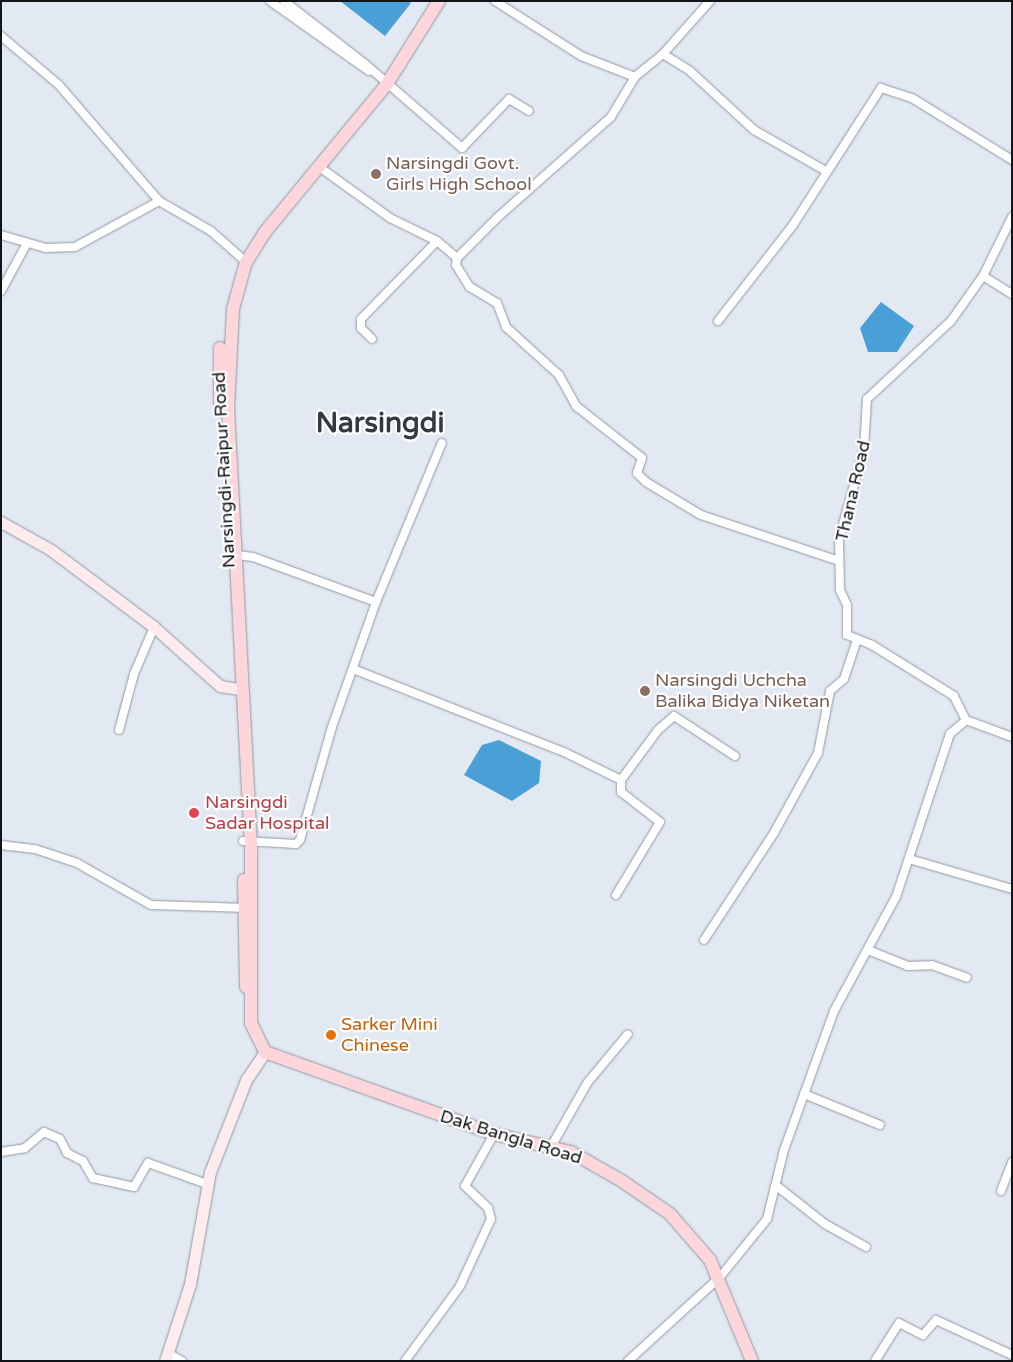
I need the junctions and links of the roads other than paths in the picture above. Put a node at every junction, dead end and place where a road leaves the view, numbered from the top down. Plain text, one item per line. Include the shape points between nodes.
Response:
1 (270, 1) edge
2 (284, 1) edge
3 (430, 1) edge
4 (439, 1) edge
5 (495, 1) edge
6 (710, 1) edge
7 (1, 36) edge
8 (663, 54) junction
9 (369, 71) junction
10 (635, 76) junction
11 (383, 81) junction
12 (529, 111) dead end
13 (1012, 160) edge
14 (318, 166) junction
15 (826, 171) junction
16 (160, 201) junction
17 (1012, 217) edge
18 (1, 235) edge
19 (436, 242) junction
20 (26, 245) junction
21 (457, 258) junction
22 (244, 259) junction
23 (983, 276) junction
24 (1, 291) edge
25 (1012, 294) edge
26 (718, 320) dead end
27 (372, 339) dead end
28 (442, 444) dead end
29 (1, 522) edge
30 (233, 554) junction
31 (839, 561) junction
32 (376, 602) junction
33 (154, 627) junction
34 (857, 640) junction
35 (352, 669) junction
36 (236, 689) junction
37 (966, 720) junction
38 (119, 730) dead end
39 (1012, 737) edge
40 (735, 756) dead end
41 (621, 780) junction
42 (247, 841) junction
43 (1, 845) edge
44 (909, 859) junction
45 (1012, 890) edge
46 (616, 895) dead end
47 (249, 908) junction
48 (704, 940) dead end
49 (868, 950) junction
50 (967, 978) dead end
51 (628, 1034) dead end
52 (266, 1052) junction
53 (804, 1094) junction
54 (880, 1125) dead end
55 (494, 1134) junction
56 (552, 1145) junction
57 (1, 1152) edge
58 (1012, 1162) edge
59 (208, 1184) junction
60 (778, 1187) junction
61 (1001, 1191) dead end
62 (866, 1247) dead end
63 (720, 1277) junction
64 (1012, 1355) edge
65 (166, 1357) edge
66 (182, 1361) edge
67 (405, 1361) edge
68 (628, 1361) edge
69 (752, 1361) edge
70 (875, 1361) edge

1 - 9 street
2 - 9 street
3 - 11 main road, Narsingdi-Raipur Road
4 - 11 main road, Narsingdi-Raipur Road
5 - 10 street via 581,56
6 - 8 street
7 - 16 street via 59,85
8 - 10 street
8 - 15 street via 690,71 754,130
9 - 11 street
10 - 21 street via 611,117
11 - 12 street via 462,148 509,99
11 - 14 main road, Narsingdi-Raipur Road
11 - 22 main road, Narsingdi-Raipur Road
13 - 15 street via 912,98 885,88
14 - 19 street via 390,218
14 - 22 main road, Narsingdi-Raipur Road
15 - 26 street via 794,225
16 - 20 street via 90,242 62,248
16 - 22 street via 211,231
17 - 23 street, Thana Road
18 - 20 street
19 - 21 street
19 - 27 street via 361,319 361,328
20 - 24 street
21 - 31 street via 456,266 470,287 497,304 506,328 559,375 576,406 642,458 637,473 646,482 701,515
22 - 30 main road, Narsingdi-Raipur Road via 228,353
23 - 25 street
23 - 31 street, Thana Road via 936,338 867,399 864,450 849,491
28 - 32 street
29 - 33 street via 50,550
30 - 32 street
30 - 36 main road, Narsingdi-Raipur Road
31 - 34 street, Thana Road via 847,635
32 - 35 street
33 - 36 street via 203,674
33 - 38 street via 134,674
34 - 37 street, Thana Road via 954,696
34 - 48 street via 844,679 830,691 818,753 774,834
35 - 41 street via 566,753
35 - 42 street via 300,840 296,844
36 - 42 main road, Narsingdi-Raipur Road
37 - 39 street
37 - 44 street via 950,734
40 - 41 street via 674,716 658,730
41 - 46 street via 621,792 660,822
42 - 47 main road, Narsingdi-Raipur Road
43 - 47 street via 35,849 77,863 151,904
44 - 45 street
44 - 49 street via 896,897
47 - 52 main road, Narsingdi-Raipur Road via 255,1038
49 - 50 street via 908,966 932,965
49 - 53 street via 834,1011
51 - 56 street via 588,1082
52 - 55 main road, Dak Bangla Road
52 - 59 street via 246,1080
53 - 54 street
53 - 60 street via 781,1158
55 - 56 main road, Dak Bangla Road
55 - 67 street via 465,1186 492,1213 491,1220 460,1286
56 - 63 main road, Dak Bangla Road via 596,1164 670,1214
57 - 59 street via 25,1148 44,1132 60,1139 67,1153 83,1161 93,1178 134,1187 148,1163
58 - 61 street
59 - 65 street via 190,1284
60 - 62 street via 825,1224
60 - 63 street via 762,1227
63 - 68 street
63 - 69 main road, Dak Bangla Road
64 - 70 street via 936,1320 923,1336 900,1323
65 - 66 street

